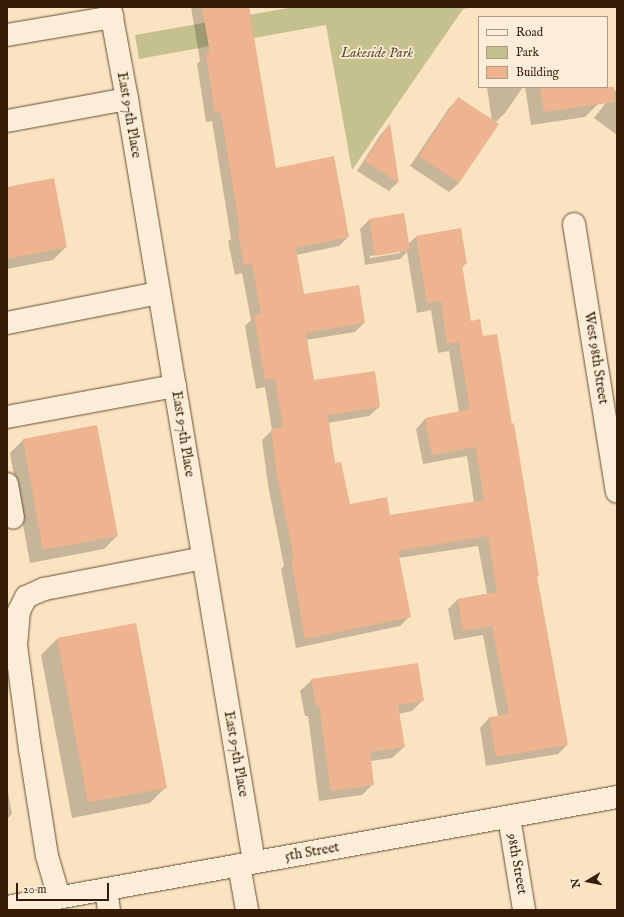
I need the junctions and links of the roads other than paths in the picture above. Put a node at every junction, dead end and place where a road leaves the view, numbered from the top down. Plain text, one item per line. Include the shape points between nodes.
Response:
1 (111, 12) edge
2 (7, 35) edge
3 (127, 99) junction
4 (7, 121) edge
5 (574, 224) dead end
6 (160, 293) junction
7 (7, 323) edge
8 (175, 386) junction
9 (7, 417) edge
10 (7, 484) edge
11 (617, 492) edge
12 (13, 517) dead end
13 (204, 558) junction
14 (617, 797) edge
15 (509, 817) junction
16 (247, 863) junction
17 (106, 889) junction
18 (59, 897) junction
19 (13, 907) edge
20 (109, 910) edge
21 (247, 910) edge
22 (524, 910) edge

1 - 2 street
1 - 3 street, East 97th Place
3 - 4 street
3 - 6 street, East 97th Place
5 - 11 street, West 98th Street
6 - 7 street
6 - 8 street, East 97th Place
8 - 9 street
8 - 13 street, East 97th Place
10 - 12 street
13 - 16 street, East 97th Place
13 - 18 street via 44,589 26,597 19,610 16,645 30,749 47,856
14 - 15 street, 5th Street
15 - 16 street, 5th Street
15 - 22 street, 98th Street
16 - 17 street, 5th Street
16 - 21 street, East 97th Place
17 - 18 street, 5th Street
17 - 20 street
18 - 19 street, 5th Street

